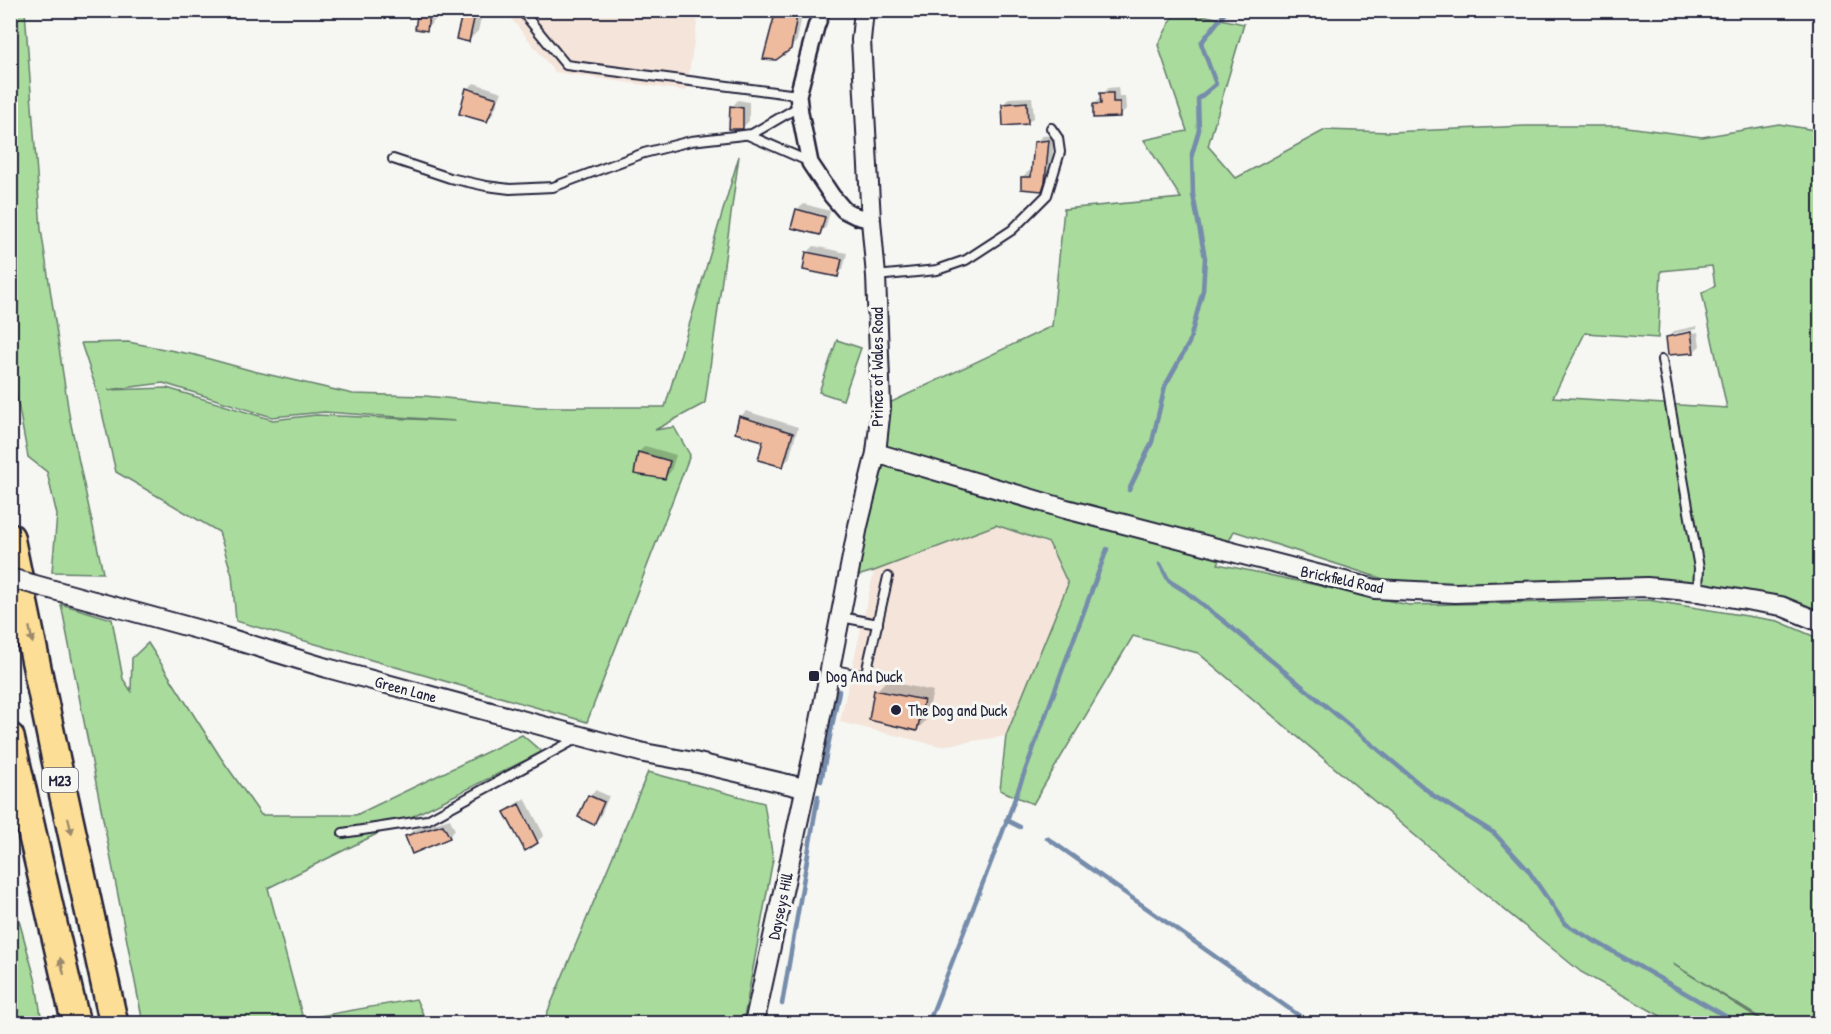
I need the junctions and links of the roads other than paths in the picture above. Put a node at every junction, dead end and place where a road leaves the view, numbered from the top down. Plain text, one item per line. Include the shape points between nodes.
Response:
1 (521, 10) edge
2 (822, 10) edge
3 (864, 10) edge
4 (799, 100) junction
5 (1051, 128) dead end
6 (748, 135) junction
7 (393, 159) dead end
8 (810, 163) junction
9 (871, 220) junction
10 (876, 276) junction
11 (1662, 360) dead end
12 (876, 453) junction
13 (10, 537) edge
14 (888, 577) dead end
15 (10, 578) edge
16 (1698, 592) junction
17 (839, 617) junction
18 (1821, 622) edge
19 (878, 624) junction
20 (830, 669) junction
21 (582, 736) junction
22 (10, 737) edge
23 (804, 788) junction
24 (343, 833) dead end
25 (75, 1023) edge
26 (114, 1023) edge
27 (754, 1023) edge

1 - 4 lane via 566,65
2 - 4 street
3 - 9 street, Prince of Wales Road via 861,40
4 - 6 lane via 761,130
4 - 8 street
5 - 10 lane via 1058,138 1060,152 1047,195 1012,230 966,260 937,270
6 - 7 lane via 691,141 644,153 553,188 486,186
6 - 8 lane
8 - 9 street via 844,210
9 - 10 street, Prince of Wales Road
10 - 12 street, Prince of Wales Road via 881,407
11 - 16 lane via 1699,568
12 - 16 street, Brickfield Road via 1066,509 1375,589 1455,593 1647,587
12 - 17 street, Prince of Wales Road
13 -> 26 highway, M23
14 - 19 lane
15 - 21 street, Green Lane, bridge
16 - 18 street, Brickfield Road via 1781,606
17 - 19 lane
17 - 20 street, Prince of Wales Road
19 - 20 lane via 866,673
20 - 23 street, Prince of Wales Road
21 - 23 street, Green Lane
21 - 24 lane via 427,820
25 -> 22 highway, M23
23 - 27 street, Dayseys Hill

